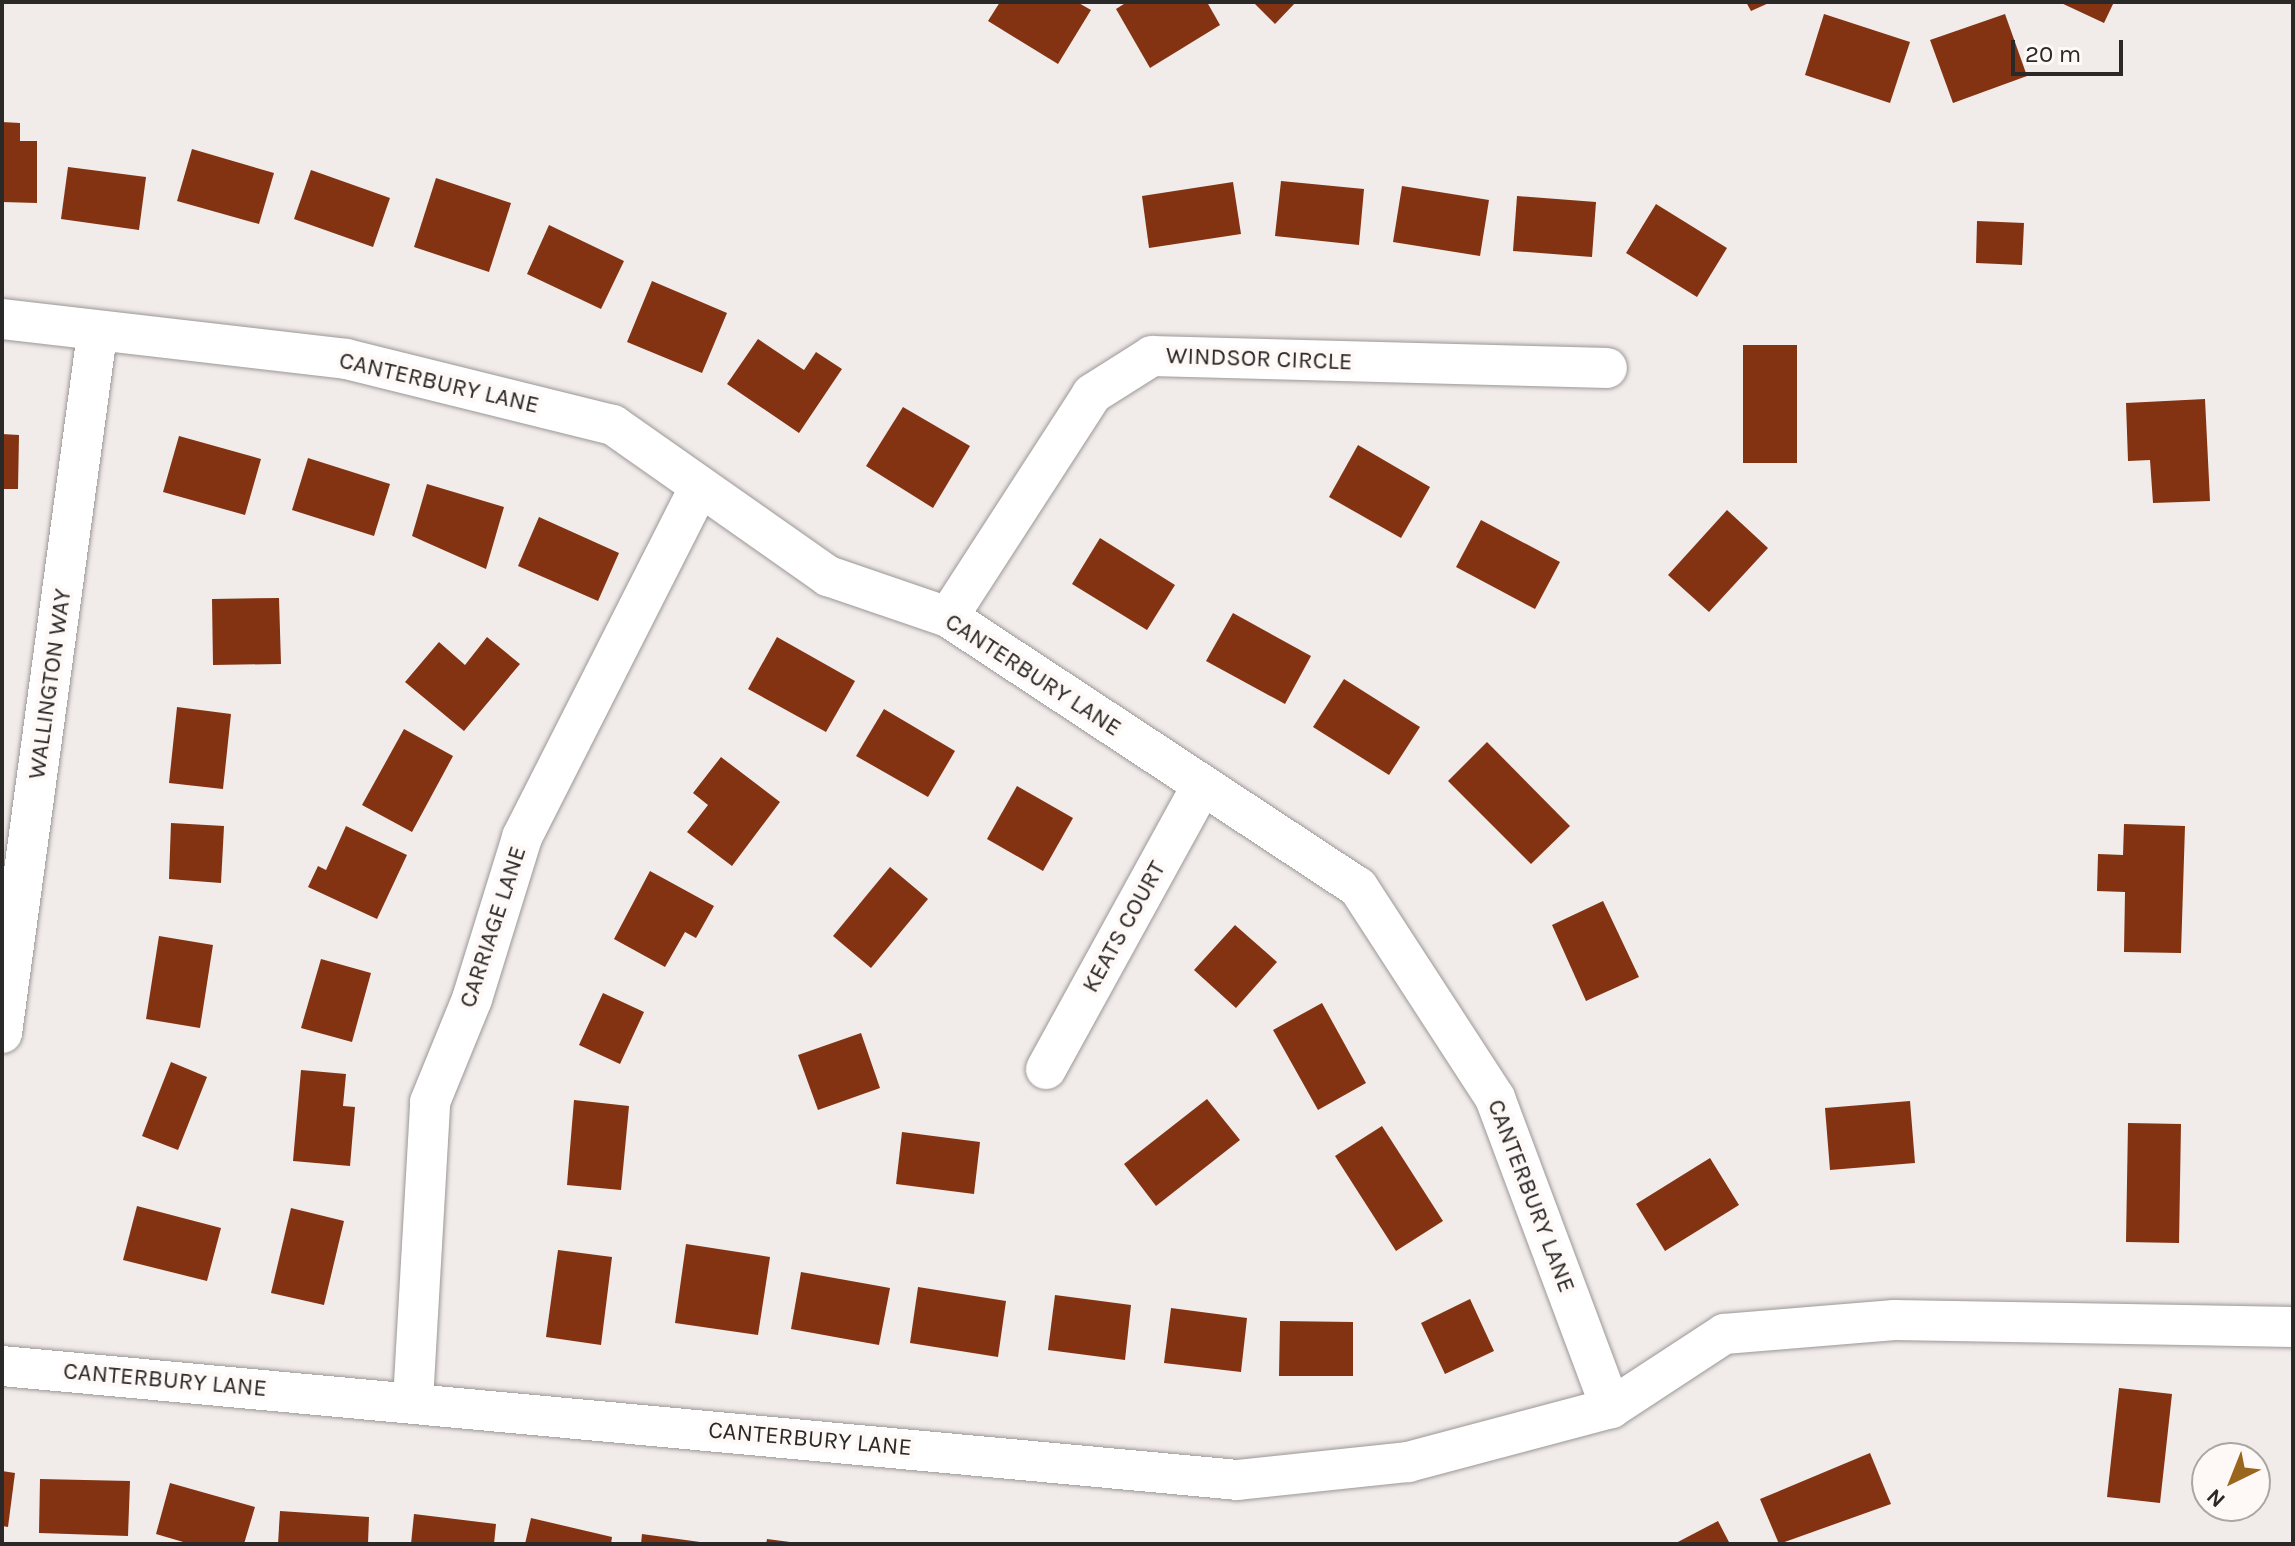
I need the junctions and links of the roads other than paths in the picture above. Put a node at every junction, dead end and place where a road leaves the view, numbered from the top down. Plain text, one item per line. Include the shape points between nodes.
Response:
1 (2, 319) edge
2 (97, 334) junction
3 (1607, 368) dead end
4 (699, 488) junction
5 (948, 617) junction
6 (1202, 785) junction
7 (14, 852) edge
8 (2, 1033) edge
9 (1046, 1069) dead end
10 (2293, 1327) edge
11 (2, 1366) edge
12 (413, 1401) junction
13 (1611, 1408) junction

1 - 2 street, CANTERBURY LANE
2 - 4 street, CANTERBURY LANE via 346,359 598,421
2 - 7 street, WALLINGTON WAY
3 - 5 street, WINDSOR CIRCLE via 1152,356 1092,394
4 - 5 street, CANTERBURY LANE via 828,576
4 - 12 street, CARRIAGE LANE via 522,837 472,999 430,1102
5 - 6 street, CANTERBURY LANE
6 - 9 street, KEATS COURT
6 - 13 street, CANTERBURY LANE via 1358,887 1495,1098
7 - 8 street, WALLINGTON WAY
10 - 13 street, CANTERBURY LANE via 1894,1320 1724,1334
11 - 12 street, CANTERBURY LANE
12 - 13 street, CANTERBURY LANE via 1237,1480 1408,1462

